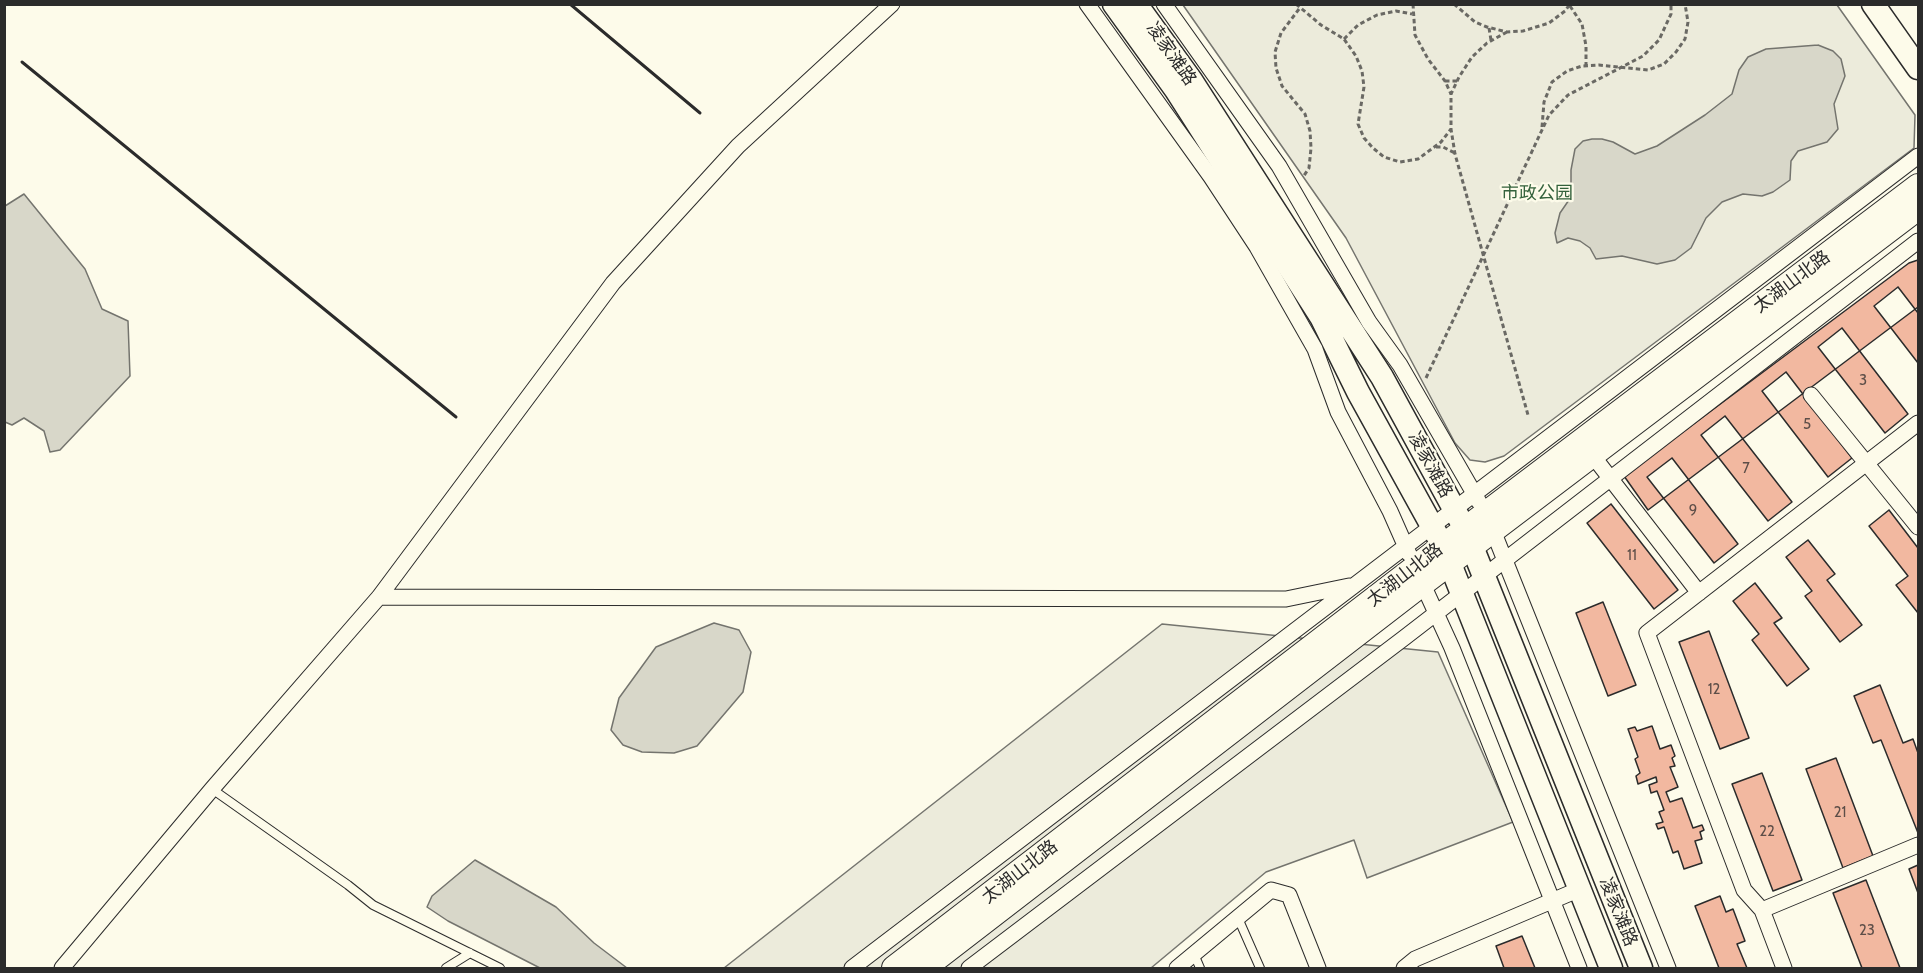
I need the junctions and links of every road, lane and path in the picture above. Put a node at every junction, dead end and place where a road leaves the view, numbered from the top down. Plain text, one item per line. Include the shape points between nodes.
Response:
1 (892, 4) edge
2 (1087, 4) edge
3 (1114, 4) edge
4 (1136, 4) edge
5 (1164, 4) edge
6 (1296, 4) edge
7 (1413, 4) edge
8 (1454, 4) edge
9 (1671, 4) edge
10 (1685, 4) edge
11 (1873, 4) edge
12 (1570, 5) edge
13 (1299, 9) junction
14 (1412, 14) junction
15 (1489, 28) junction
16 (1507, 32) junction
17 (1344, 39) junction
18 (1491, 40) junction
19 (1586, 66) junction
20 (1622, 67) junction
21 (1918, 68) edge
22 (1445, 81) junction
23 (1458, 81) junction
24 (1451, 94) junction
25 (1450, 129) junction
26 (1542, 130) junction
27 (1434, 147) junction
28 (1455, 154) junction
29 (1918, 156) edge
30 (1302, 178) dead end
31 (1918, 186) edge
32 (1918, 208) edge
33 (1918, 241) edge
34 (1483, 255) junction
35 (1418, 395) junction
36 (1811, 395) dead end
37 (1528, 415) dead end
38 (1918, 423) edge
39 (1593, 456) junction
40 (1867, 463) junction
41 (1611, 479) junction
42 (1484, 512) junction
43 (1918, 527) edge
44 (1464, 528) junction
45 (1442, 545) junction
46 (1505, 560) junction
47 (1414, 566) junction
48 (1484, 576) junction
49 (1354, 585) junction
50 (1462, 593) junction
51 (1699, 593) junction
52 (379, 597) junction
53 (1436, 614) junction
54 (212, 789) junction
55 (1918, 845) edge
56 (1580, 889) junction
57 (1551, 899) junction
58 (1762, 910) junction
59 (1238, 918) junction
60 (470, 953) junction
61 (1197, 961) edge
62 (62, 969) edge
63 (446, 969) edge
64 (500, 969) edge
65 (852, 969) edge
66 (894, 969) edge
67 (924, 969) edge
68 (969, 969) edge
69 (1177, 969) edge
70 (1260, 969) edge
71 (1318, 969) edge
72 (1404, 969) edge
73 (1579, 969) edge
74 (1611, 969) edge
75 (1641, 969) edge
76 (1668, 969) edge
77 (1784, 969) edge

1 - 52 street via 738,146 613,283
2 - 47 street via 1257,247 1315,349 1338,412
3 - 45 main road, 凌家滩路 via 1176,90 1321,317
4 - 44 main road, 凌家滩路 via 1191,80 1382,377
5 - 35 street via 1279,166 1369,322
6 - 13 path
7 - 14 path
8 - 15 path
9 - 20 path via 1671,14 1659,40 1643,56
10 - 20 path via 1685,39 1676,52 1664,64 1648,70
11 - 21 main road
12 - 16 path via 1549,23
12 - 19 path via 1582,24
13 - 17 path
13 - 30 path via 1281,33 1275,52 1282,86 1305,114 1310,131 1309,168
14 - 17 path via 1396,11 1377,15
14 - 22 path via 1415,34
15 - 16 path
15 - 18 path
16 - 18 path
17 - 27 path via 1362,71 1359,124 1368,143 1384,157 1400,162 1418,159
18 - 23 path via 1472,57
19 - 20 path
19 - 26 path via 1567,71 1552,82 1544,102
20 - 26 path via 1568,95 1549,115
22 - 23 path
22 - 24 path
23 - 24 path
24 - 25 path
25 - 27 path
25 - 28 path
26 - 34 path
27 - 28 path
28 - 34 path
29 - 42 street
31 - 42 main road, 太湖山北路
32 - 39 main road, 太湖山北路
33 - 41 street
34 - 35 path
34 - 37 path
35 - 42 street
36 - 40 street
38 - 40 street
39 - 41 street
39 - 42 main road, 太湖山北路
40 - 43 street
40 - 51 street
41 - 46 street
41 - 51 street
42 - 44 main road, 太湖山北路
42 - 44 street
42 - 46 street
44 - 45 main road, 太湖山北路
44 - 45 street
44 - 48 main road, 凌家滩路
45 - 47 main road, 太湖山北路
45 - 47 street
45 - 50 main road, 凌家滩路
46 - 48 street
46 - 76 street
47 - 49 street
47 - 53 street
47 - 66 main road, 太湖山北路
47 - 67 main road, 太湖山北路
48 - 50 street
48 - 75 main road, 凌家滩路
49 - 52 street via 1286,599
49 - 65 street
50 - 53 street
50 - 56 main road, 凌家滩路
51 - 58 street via 1647,633 1744,890
52 - 54 street
53 - 57 street
53 - 68 street
54 - 60 lane via 373,905
54 - 62 street
55 - 58 street
56 - 57 street
56 - 74 main road, 凌家滩路
57 - 72 street via 1415,959
57 - 73 street
58 - 77 street
59 - 61 street
59 - 70 lane
59 - 71 street via 1271,890 1289,895
60 - 63 lane
60 - 64 lane
61 - 69 street

